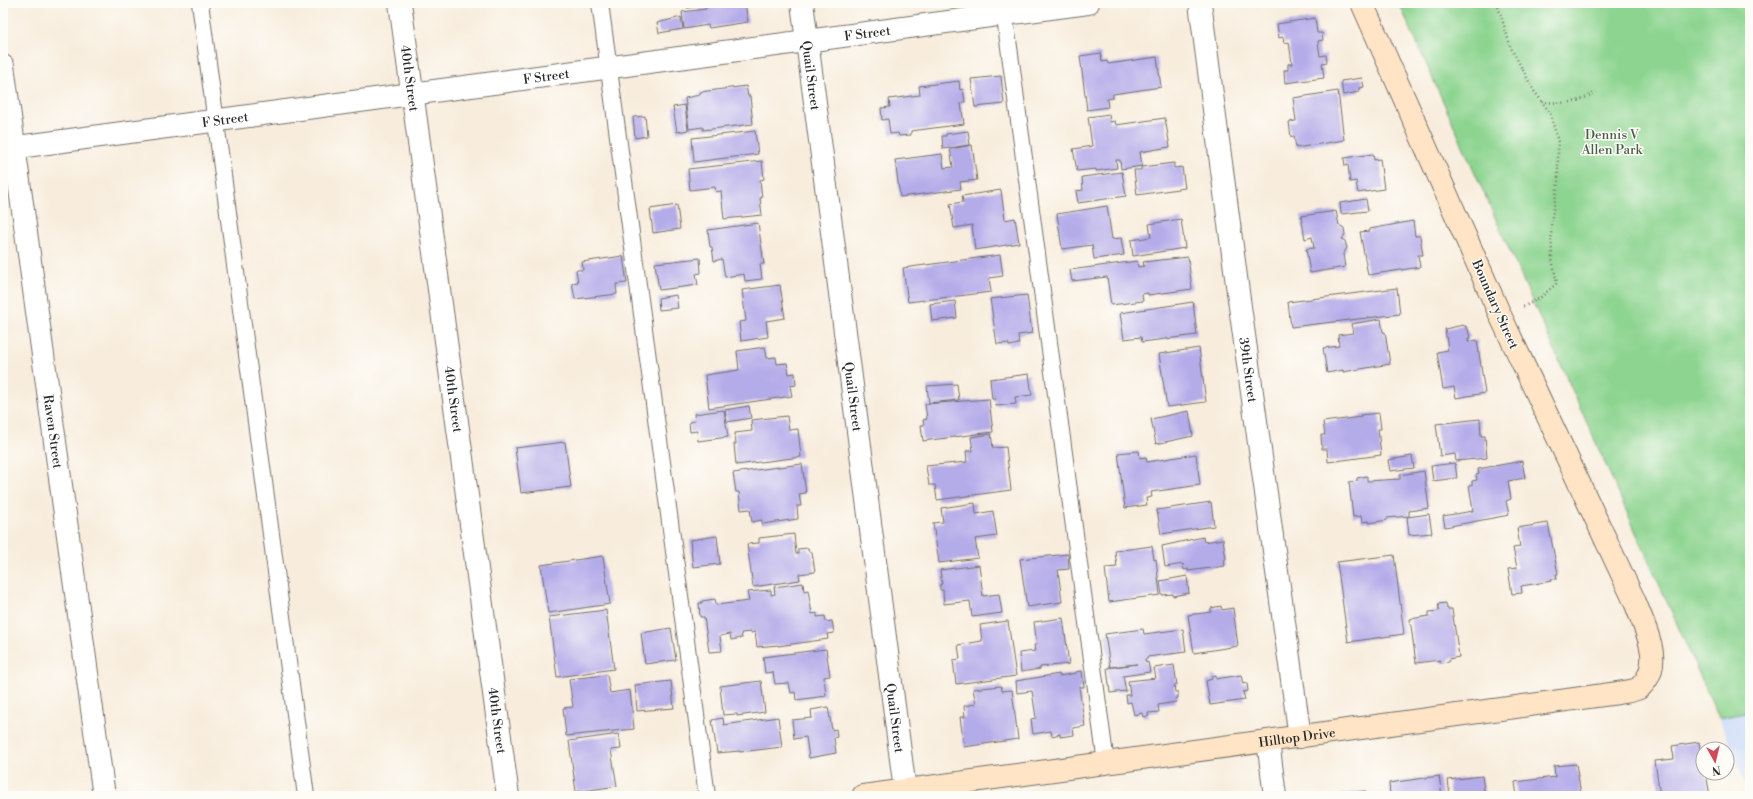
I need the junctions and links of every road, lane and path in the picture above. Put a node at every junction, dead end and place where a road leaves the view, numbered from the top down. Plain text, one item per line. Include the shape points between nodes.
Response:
1 (200, 3) edge
2 (400, 3) edge
3 (600, 3) edge
4 (802, 3) edge
5 (1088, 3) edge
6 (1200, 3) edge
7 (1362, 3) edge
8 (1497, 3) edge
9 (1004, 9) edge
10 (807, 41) junction
11 (3, 66) edge
12 (609, 68) junction
13 (1596, 92) dead end
14 (413, 94) junction
15 (1542, 102) junction
16 (217, 121) junction
17 (8, 149) edge
18 (1501, 317) junction
19 (1635, 602) joint
20 (1300, 737) junction
21 (1268, 741) junction
22 (1106, 763) junction
23 (905, 790) junction
24 (104, 796) edge
25 (306, 796) edge
26 (508, 796) edge
27 (707, 796) edge
28 (863, 796) edge
29 (1275, 796) edge

1 - 16 lane
2 - 14 street, 40th Street
3 - 12 lane
4 - 10 street, Quail Street
5 - 9 street, F Street
6 - 20 street, 39th Street
7 - 18 street, Boundary Street
8 - 15 path via 1511,48
9 - 10 street, F Street
9 - 22 lane
10 - 12 street, F Street
10 - 23 street, Quail Street
11 - 17 street, Raven Street
12 - 14 street, F Street
12 - 27 lane
13 - 15 path via 1570,103
14 - 16 street, F Street
14 - 26 street, 40th Street
15 - 18 path via 1550,113 1558,142 1558,184 1551,223 1552,259 1557,283 1530,304
16 - 17 street, F Street
16 - 25 lane
17 - 24 street, Raven Street
18 - 19 street, Boundary Street
19 - 20 street, Hilltop Drive via 1652,646 1651,673 1638,688 1618,694
20 - 21 street, Hilltop Drive
21 - 22 street, Hilltop Drive
21 - 29 street
22 - 23 street, Hilltop Drive
23 - 28 street, Hilltop Drive

